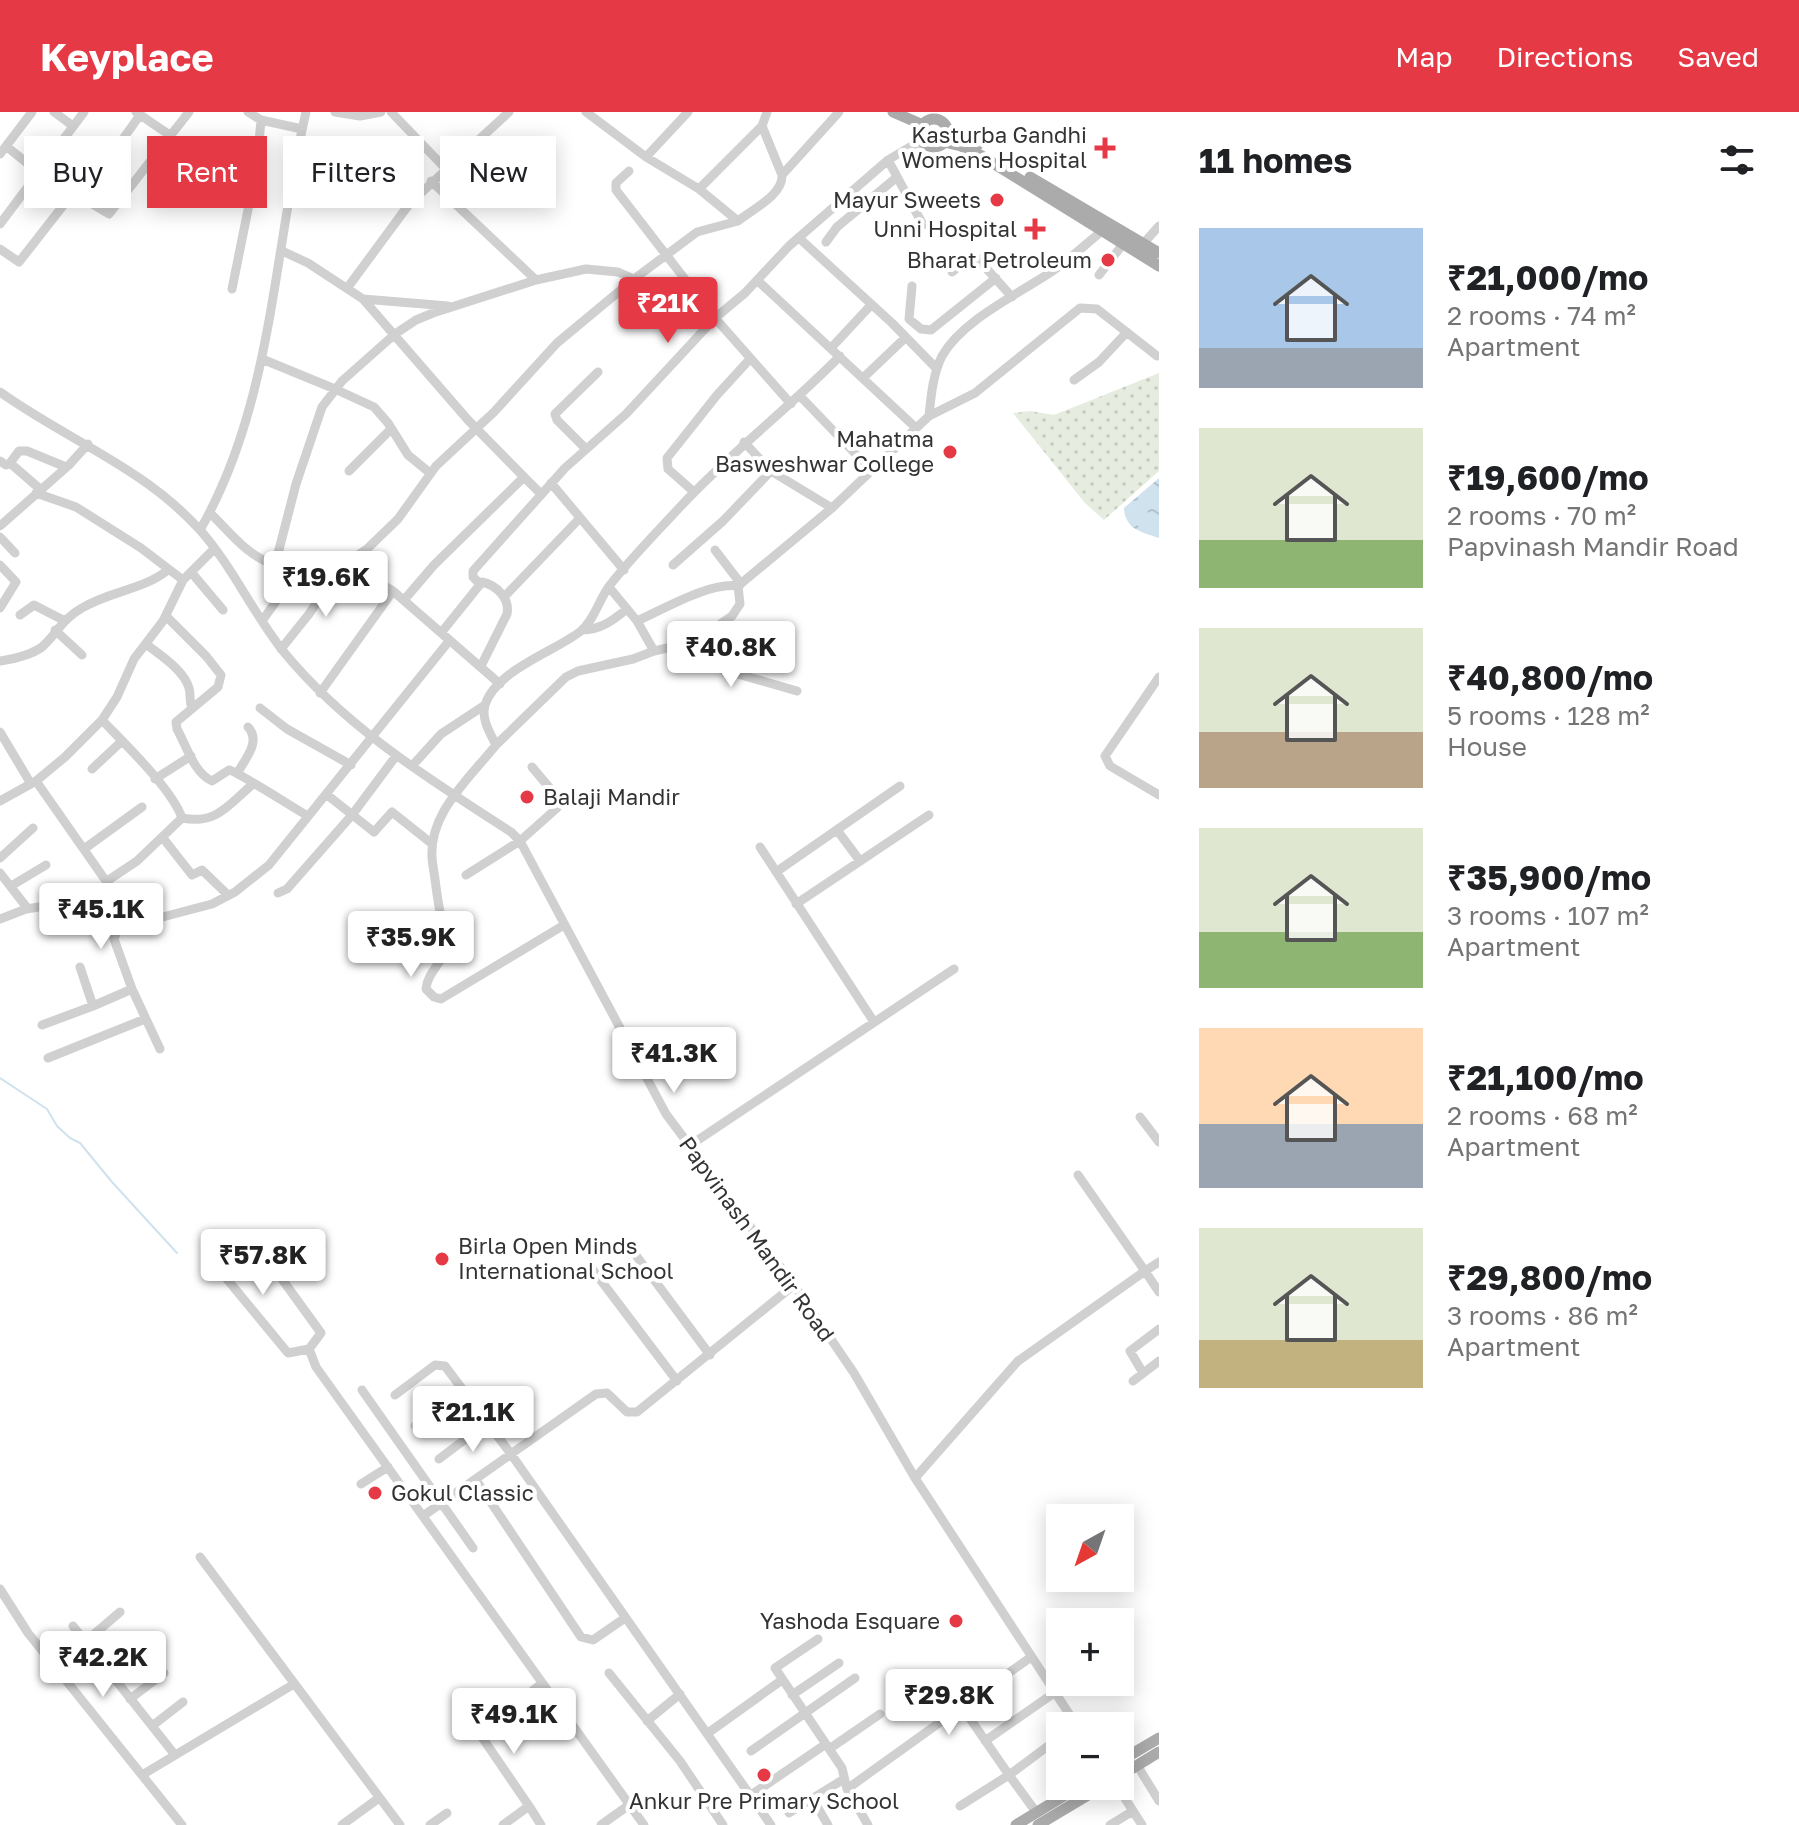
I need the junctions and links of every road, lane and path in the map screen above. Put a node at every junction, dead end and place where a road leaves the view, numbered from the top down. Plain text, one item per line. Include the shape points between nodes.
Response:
1 (32, 112) edge
2 (54, 112) edge
3 (84, 112) edge
4 (189, 112) edge
5 (248, 112) edge
6 (306, 112) edge
7 (335, 112) edge
8 (381, 112) edge
9 (391, 112) edge
10 (509, 112) edge
11 (586, 112) edge
12 (688, 112) edge
13 (767, 112) edge
14 (839, 112) edge
15 (893, 112) edge
16 (138, 114) edge
17 (261, 120) junction
18 (945, 121) edge
19 (923, 125) junction
20 (73, 126) junction
21 (762, 126) junction
22 (302, 129) junction
23 (65, 136) edge
24 (122, 136) edge
25 (171, 136) joint
26 (482, 136) edge
27 (944, 142) junction
28 (925, 143) junction
29 (3, 150) edge
30 (646, 157) junction
31 (888, 160) junction
32 (24, 163) edge
33 (440, 163) edge
34 (147, 168) edge
35 (629, 171) dead end
36 (440, 173) edge
37 (782, 175) junction
38 (897, 177) junction
39 (431, 181) junction
40 (131, 189) edge
41 (699, 189) junction
42 (24, 191) edge
43 (66, 208) edge
44 (98, 208) edge
45 (116, 208) edge
46 (738, 221) junction
47 (0, 224) edge
48 (923, 225) dead end
49 (1159, 226) edge
50 (1102, 231) junction
51 (799, 238) junction
52 (826, 242) dead end
53 (1123, 244) junction
54 (1140, 248) junction
55 (0, 249) edge
56 (282, 251) junction
57 (1159, 253) edge
58 (665, 254) junction
59 (1159, 266) edge
60 (952, 272) dead end
61 (1099, 275) dead end
62 (996, 278) junction
63 (634, 279) junction
64 (536, 280) junction
65 (757, 280) junction
66 (912, 286) dead end
67 (348, 287) junction
68 (232, 289) dead end
69 (1012, 297) junction
70 (363, 299) junction
71 (967, 301) junction
72 (871, 305) junction
73 (451, 307) junction
74 (981, 317) junction
75 (715, 318) junction
76 (909, 319) junction
77 (1127, 332) junction
78 (395, 334) junction
79 (903, 334) junction
80 (831, 348) junction
81 (1158, 355) edge
82 (840, 356) junction
83 (262, 359) junction
84 (749, 360) junction
85 (937, 369) junction
86 (598, 372) dead end
87 (863, 378) junction
88 (1074, 380) dead end
89 (335, 389) junction
90 (0, 392) edge
91 (800, 396) junction
92 (791, 404) junction
93 (929, 416) junction
94 (915, 427) junction
95 (391, 429) junction
96 (476, 429) junction
97 (744, 442) junction
98 (88, 444) junction
99 (585, 448) junction
100 (5, 462) edge
101 (66, 467) junction
102 (870, 469) junction
103 (349, 471) dead end
104 (771, 471) junction
105 (430, 473) junction
106 (524, 477) junction
107 (551, 483) junction
108 (38, 491) junction
109 (694, 492) junction
110 (541, 494) junction
111 (832, 508) junction
112 (210, 513) junction
113 (2, 518) edge
114 (580, 518) junction
115 (200, 530) junction
116 (0, 537) edge
117 (214, 549) junction
118 (715, 550) dead end
119 (15, 553) dead end
120 (0, 565) edge
121 (275, 565) junction
122 (673, 565) dead end
123 (340, 567) junction
124 (168, 570) junction
125 (624, 570) junction
126 (191, 572) junction
127 (183, 580) junction
128 (480, 584) junction
129 (740, 585) junction
130 (287, 586) dead end
131 (609, 587) junction
132 (393, 591) junction
133 (505, 596) junction
134 (404, 600) junction
135 (0, 608) edge
136 (627, 609) junction
137 (223, 610) dead end
138 (20, 615) dead end
139 (166, 616) junction
140 (65, 621) junction
141 (262, 621) junction
142 (637, 621) junction
143 (55, 630) junction
144 (582, 630) junction
145 (441, 633) junction
146 (449, 641) junction
147 (694, 642) junction
148 (146, 644) junction
149 (281, 649) junction
150 (654, 651) junction
151 (82, 655) dead end
152 (0, 661) edge
153 (481, 666) junction
154 (1159, 677) edge
155 (500, 684) junction
156 (797, 691) dead end
157 (320, 693) junction
158 (485, 705) junction
159 (192, 708) junction
160 (260, 708) dead end
161 (102, 720) junction
162 (248, 727) dead end
163 (0, 732) edge
164 (372, 738) junction
165 (122, 741) junction
166 (496, 745) junction
167 (191, 756) junction
168 (396, 756) junction
169 (351, 765) junction
170 (412, 766) junction
171 (532, 767) dead end
172 (92, 769) dead end
173 (238, 772) junction
174 (155, 779) junction
175 (33, 782) junction
176 (253, 784) junction
177 (900, 786) dead end
178 (326, 794) junction
179 (455, 795) junction
180 (1159, 795) edge
181 (0, 801) edge
182 (142, 807) dead end
183 (352, 815) junction
184 (929, 815) dead end
185 (308, 816) junction
186 (182, 818) junction
187 (33, 828) dead end
188 (837, 830) junction
189 (163, 838) junction
190 (520, 841) junction
191 (431, 843) junction
192 (760, 847) dead end
193 (84, 849) junction
194 (0, 858) edge
195 (860, 861) junction
196 (46, 865) dead end
197 (776, 872) junction
198 (0, 873) edge
199 (466, 875) dead end
200 (108, 883) junction
201 (11, 886) junction
202 (278, 893) dead end
203 (228, 895) junction
204 (796, 904) junction
205 (28, 909) junction
206 (0, 919) edge
207 (136, 924) junction
208 (564, 925) junction
209 (80, 967) dead end
210 (954, 969) dead end
211 (132, 989) junction
212 (93, 1006) junction
213 (145, 1019) junction
214 (874, 1022) junction
215 (42, 1025) dead end
216 (160, 1049) dead end
217 (48, 1058) dead end
218 (1140, 1117) dead end
219 (1159, 1142) edge
220 (689, 1146) junction
221 (1078, 1175) dead end
222 (626, 1242) dead end
223 (1159, 1262) edge
224 (593, 1270) dead end
225 (1145, 1271) junction
226 (794, 1285) junction
227 (1159, 1292) edge
228 (1159, 1329) edge
229 (309, 1349) junction
230 (710, 1355) junction
231 (1159, 1361) edge
232 (1143, 1373) junction
233 (677, 1381) junction
234 (1133, 1381) dead end
235 (362, 1390) dead end
236 (464, 1390) junction
237 (395, 1395) dead end
238 (488, 1422) junction
239 (415, 1426) dead end
240 (511, 1454) junction
241 (439, 1459) dead end
242 (388, 1467) junction
243 (915, 1478) junction
244 (476, 1480) junction
245 (361, 1484) dead end
246 (441, 1503) junction
247 (423, 1516) junction
248 (473, 1548) dead end
249 (200, 1557) dead end
250 (0, 1589) edge
251 (120, 1612) dead end
252 (625, 1618) junction
253 (73, 1626) dead end
254 (818, 1639) dead end
255 (85, 1642) junction
256 (143, 1643) dead end
257 (1031, 1657) junction
258 (839, 1663) dead end
259 (108, 1671) junction
260 (164, 1673) dead end
261 (609, 1673) dead end
262 (855, 1678) dead end
263 (782, 1680) junction
264 (1046, 1680) edge
265 (294, 1684) junction
266 (541, 1684) junction
267 (680, 1694) junction
268 (792, 1695) junction
269 (1050, 1696) edge
270 (130, 1699) junction
271 (183, 1702) dead end
272 (512, 1707) dead end
273 (962, 1707) junction
274 (804, 1713) junction
275 (880, 1714) dead end
276 (647, 1721) junction
277 (473, 1724) dead end
278 (152, 1726) junction
279 (708, 1733) junction
280 (1159, 1738) edge
281 (985, 1741) junction
282 (827, 1747) junction
283 (1046, 1747) edge
284 (751, 1751) dead end
285 (1159, 1752) edge
286 (1134, 1753) edge
287 (175, 1755) junction
288 (1137, 1765) junction
289 (1134, 1767) edge
290 (142, 1775) junction
291 (1009, 1775) junction
292 (846, 1784) junction
293 (751, 1795) junction
294 (379, 1798) junction
295 (812, 1798) junction
296 (1065, 1800) edge
297 (1079, 1800) edge
298 (1126, 1800) edge
299 (1159, 1801) edge
300 (629, 1805) junction
301 (529, 1806) junction
302 (960, 1806) dead end
303 (1133, 1811) junction
304 (447, 1813) dead end
305 (789, 1813) dead end
306 (1042, 1821) edge
307 (182, 1825) edge
308 (342, 1825) edge
309 (400, 1825) edge
310 (430, 1825) edge
311 (503, 1825) edge
312 (541, 1825) edge
313 (601, 1825) edge
314 (644, 1825) edge
315 (723, 1825) edge
316 (771, 1825) edge
317 (828, 1825) edge
318 (868, 1825) edge
319 (1016, 1825) edge
320 (1110, 1825) edge
321 (1142, 1825) edge

1 - 29 street
2 - 20 street
3 - 20 street
4 - 25 street
5 - 17 street
6 - 22 street
7 - 8 street
9 - 33 street
10 - 26 street
11 - 30 street
12 - 30 street
13 - 21 street
14 - 37 street
15 - 19 main road
16 - 24 street
16 - 25 street
17 - 22 street
17 - 68 street
18 - 19 main road
18 - 27 main road
18 - 54 main road
19 - 28 main road via 920,135
20 - 23 street
21 - 37 street
21 - 41 street
22 - 56 street
27 - 28 main road via 933,147
27 - 50 main road via 980,155
28 - 31 street
29 - 32 street
30 - 41 street
31 - 38 street
31 - 51 street
34 - 40 street
35 - 58 street via 616,190
36 - 39 street
37 - 46 street via 776,192
38 - 48 street
38 - 52 street via 832,231
39 - 64 street
39 - 67 street
41 - 46 street
42 - 47 street
43 - 55 street via 19,262
44 - 45 street via 109,214
46 - 58 street via 697,232
49 - 54 street
50 - 53 main road
50 - 69 street
51 - 65 street
51 - 72 street
53 - 54 main road
53 - 61 street
54 - 57 main road
54 - 59 main road
56 - 67 street
56 - 83 street
58 - 63 street
58 - 75 street
60 - 62 street via 973,257
62 - 69 street
62 - 71 street
63 - 64 street via 586,269
63 - 96 street via 557,343
64 - 73 street
65 - 75 street
65 - 80 street
66 - 76 street
67 - 70 street
69 - 74 street
70 - 73 street
70 - 78 street
71 - 74 street
71 - 76 street via 931,330
72 - 79 street
72 - 80 street
73 - 78 street
74 - 85 street via 949,346
75 - 84 street
75 - 99 street via 626,414
76 - 79 street
77 - 81 street
77 - 88 street
77 - 93 street via 1097,309 1080,308 975,393
78 - 89 street
78 - 96 street
79 - 85 street
79 - 87 street
80 - 82 street
82 - 87 street
82 - 91 street
83 - 89 street
83 - 112 street via 237,451
84 - 92 street
84 - 109 street via 667,458 668,469
85 - 93 street
86 - 99 street via 555,414
87 - 94 street
89 - 95 street via 374,407
89 - 121 street via 316,419
90 - 98 street, Papvinash Mandir Road
91 - 92 street
91 - 102 street
92 - 97 street
93 - 94 street
94 - 102 street
95 - 103 street
95 - 105 street via 408,455
96 - 105 street
96 - 106 street
97 - 104 street
97 - 109 street
98 - 101 street
98 - 115 street, Papvinash Mandir Road via 146,482
99 - 107 street
100 - 101 street via 27,451
100 - 108 street
101 - 108 street
102 - 111 street
104 - 111 street
104 - 122 street
105 - 123 street via 398,519
106 - 110 street
106 - 134 street
107 - 110 street
107 - 114 street
108 - 113 street
108 - 124 street via 76,507
109 - 125 street
110 - 128 street via 473,571
111 - 129 street
112 - 115 street
112 - 121 street via 254,555
114 - 125 street
114 - 133 street
115 - 117 street, Papvinash Mandir Road
116 - 119 street
117 - 126 street
117 - 141 street, Papvinash Mandir Road
118 - 129 street
120 - 135 street via 16,582
121 - 123 street
123 - 132 street
123 - 149 street
124 - 127 street
124 - 140 street via 149,583 103,597
125 - 131 street
126 - 127 street
126 - 137 street
127 - 139 street
128 - 133 street via 487,582
128 - 145 street
129 - 142 street via 722,586
129 - 147 street via 737,610
130 - 141 street
131 - 136 street
131 - 144 street
132 - 134 street
132 - 157 street
133 - 153 street via 507,614
134 - 145 street
136 - 142 street
136 - 144 street via 597,629
138 - 140 street via 34,605
139 - 148 street
139 - 159 street via 221,675 218,687
140 - 143 street
141 - 149 street, Papvinash Mandir Road
142 - 150 street
143 - 151 street
143 - 152 street via 41,647
144 - 155 street
145 - 146 street
146 - 153 street
146 - 164 street
147 - 150 street
147 - 156 street via 724,670
148 - 159 street via 179,673
148 - 161 street
149 - 157 street, Papvinash Mandir Road
150 - 166 street via 566,677
153 - 155 street
154 - 180 street via 1105,756 1110,766
155 - 158 street
157 - 164 street, Papvinash Mandir Road
158 - 166 street via 487,728
158 - 170 street via 441,734
159 - 167 street via 176,722
160 - 169 street
161 - 165 street
161 - 175 street
162 - 173 street via 255,741
163 - 175 street
164 - 168 street, Papvinash Mandir Road
164 - 169 street
165 - 172 street
165 - 174 street
166 - 179 street
167 - 173 street via 209,780 229,770
167 - 174 street
168 - 170 street, Papvinash Mandir Road
168 - 183 street
169 - 178 street
170 - 179 street, Papvinash Mandir Road
171 - 190 street via 559,803
173 - 176 street
174 - 186 street
175 - 181 street
175 - 193 street
176 - 185 street
176 - 186 street via 213,818
177 - 188 street
178 - 183 street
178 - 185 street
179 - 190 street, Papvinash Mandir Road
179 - 191 street via 437,822
182 - 193 street
183 - 191 street via 374,832 392,812
183 - 202 street
184 - 195 street
185 - 203 street via 269,865
186 - 189 street
187 - 194 street
188 - 195 street
188 - 197 street
189 - 200 street
189 - 203 street via 192,875 202,870
190 - 199 street
190 - 208 street, Papvinash Mandir Road
191 - 208 street via 448,942 427,982 434,997 441,999
192 - 197 street
193 - 200 street
195 - 204 street
196 - 201 street
197 - 204 street
198 - 201 street
200 - 205 street via 84,900
200 - 207 street
201 - 205 street
203 - 207 street
204 - 214 street
205 - 206 street
207 - 211 street via 118,929 114,939
208 - 220 street, Papvinash Mandir Road via 655,1096
209 - 212 street
210 - 214 street
211 - 212 street
211 - 213 street
212 - 215 street
213 - 216 street
213 - 217 street
214 - 220 street
218 - 219 street
220 - 226 street, Papvinash Mandir Road
221 - 225 street
222 - 230 street
223 - 225 street
224 - 233 street
225 - 227 street
225 - 243 street via 1018,1361
226 - 230 street
226 - 243 street, Papvinash Mandir Road via 854,1373
228 - 232 street via 1130,1351
229 - 229 street via 288,1353 212,1261 253,1239 321,1333
229 - 242 street via 316,1367
230 - 233 street
231 - 232 street
232 - 234 street
233 - 240 street via 632,1413 607,1393 596,1394
235 - 246 street
236 - 237 street via 439,1364
236 - 238 street
236 - 239 street
238 - 240 street
238 - 241 street
240 - 244 street
240 - 252 street
242 - 245 street
242 - 247 street
243 - 257 street, Papvinash Mandir Road
244 - 246 street
244 - 252 street via 581,1637 593,1640
246 - 247 street
246 - 248 street
247 - 266 street
249 - 265 street
250 - 290 street via 28,1633
251 - 255 street
252 - 267 street
253 - 255 street
254 - 263 street via 775,1668
255 - 259 street
256 - 259 street
257 - 264 street, Papvinash Mandir Road
257 - 273 street
258 - 268 street
259 - 270 street
260 - 270 street
261 - 276 street
262 - 274 street
263 - 268 street
263 - 279 street
265 - 287 street
265 - 294 street
266 - 272 street
266 - 300 street
267 - 276 street
267 - 279 street
268 - 274 street
269 - 281 street
270 - 278 street
271 - 278 street
273 - 281 street
273 - 292 street
274 - 282 street
274 - 284 street
275 - 282 street
276 - 315 street
277 - 301 street
278 - 287 street
279 - 293 street
280 - 286 main road
281 - 291 street
282 - 292 street
282 - 293 street
283 - 291 street
285 - 288 main road
287 - 290 street
288 - 289 main road
288 - 299 street
290 - 307 street
291 - 302 street
291 - 306 street
292 - 295 street
292 - 318 street
293 - 316 street
294 - 308 street
294 - 309 street
295 - 305 street
295 - 317 street
296 - 306 main road
297 - 306 main road
298 - 303 street
300 - 313 street
300 - 314 street
301 - 311 street
301 - 312 street
303 - 320 street
303 - 321 street
304 - 310 street
306 - 319 main road

